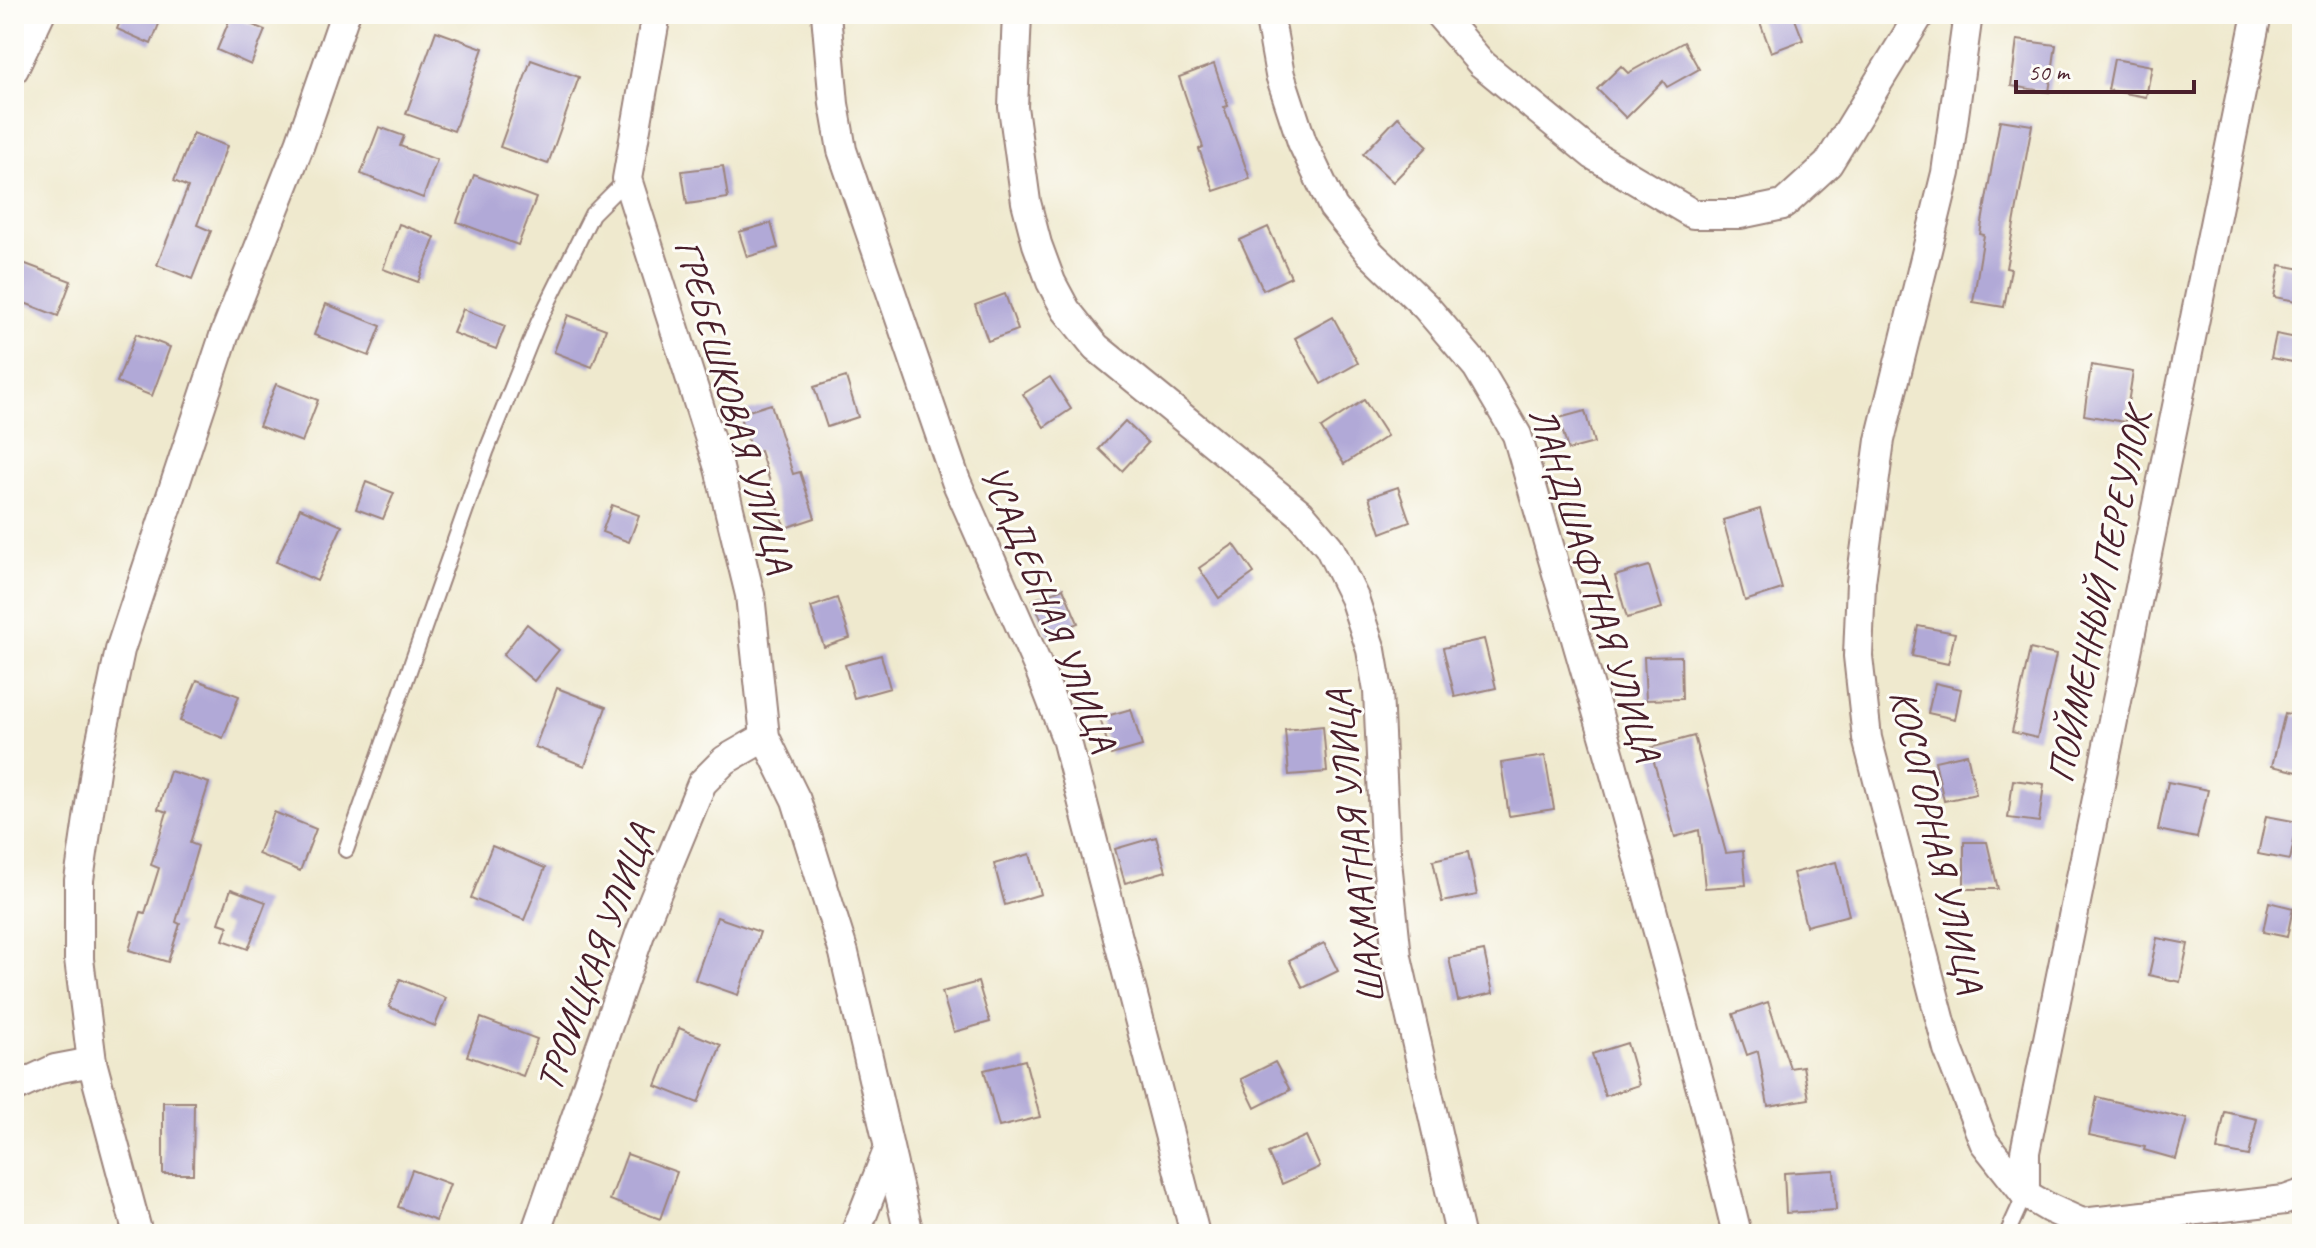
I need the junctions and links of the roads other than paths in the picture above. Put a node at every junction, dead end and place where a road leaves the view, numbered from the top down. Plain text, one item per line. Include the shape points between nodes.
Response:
1 (40, 14) edge
2 (345, 14) edge
3 (656, 14) edge
4 (826, 14) edge
5 (1017, 14) edge
6 (1269, 14) edge
7 (1439, 14) edge
8 (1920, 14) edge
9 (1968, 14) edge
10 (2257, 14) edge
11 (14, 69) edge
12 (627, 179) junction
13 (765, 737) junction
14 (346, 850) dead end
15 (92, 1062) junction
16 (14, 1088) edge
17 (888, 1150) junction
18 (2025, 1194) junction
19 (2302, 1194) edge
20 (138, 1234) edge
21 (535, 1234) edge
22 (855, 1234) edge
23 (909, 1234) edge
24 (1195, 1234) edge
25 (1460, 1234) edge
26 (1737, 1234) edge
27 (2007, 1234) edge

1 - 11 street
2 - 15 street via 224,336 120,650 79,880 79,959
3 - 12 street, ГРЕБЕШКОВАЯ УЛИЦА
4 - 24 street, УСАДЕБНАЯ УЛИЦА via 842,150 956,481 1066,738
5 - 25 street, ШАХМАТНАЯ УЛИЦА via 1013,107 1026,202 1051,282 1066,310 1096,347 1301,514 1329,547 1354,598 1378,691 1397,957
6 - 26 street, ЛАНДШАФТНАЯ УЛИЦА via 1284,89 1333,207 1477,367 1517,435 1610,756
7 - 8 street via 1482,64 1593,155 1693,214 1740,214 1783,205 1828,164
9 - 18 street, КОСОГОРНАЯ УЛИЦА via 1946,173 1880,440 1861,582 1858,656 1867,738 1948,1049 1984,1142
10 - 18 street, ПОЙМЕННЫЙ ПЕРЕУЛОК via 2025,1152
12 - 13 street, ГРЕБЕШКОВАЯ УЛИЦА via 719,468 750,595
12 - 14 lane via 592,214 538,323 486,452
13 - 17 street, ГРЕБЕШКОВАЯ УЛИЦА via 796,800 844,953
13 - 21 street, ТРОИЦКАЯ УЛИЦА via 725,760 702,783 641,931
15 - 16 street via 55,1069
15 - 20 street
17 - 22 street
17 - 23 street, ГРЕБЕШКОВАЯ УЛИЦА
18 - 19 street via 2082,1223
18 - 27 lane

